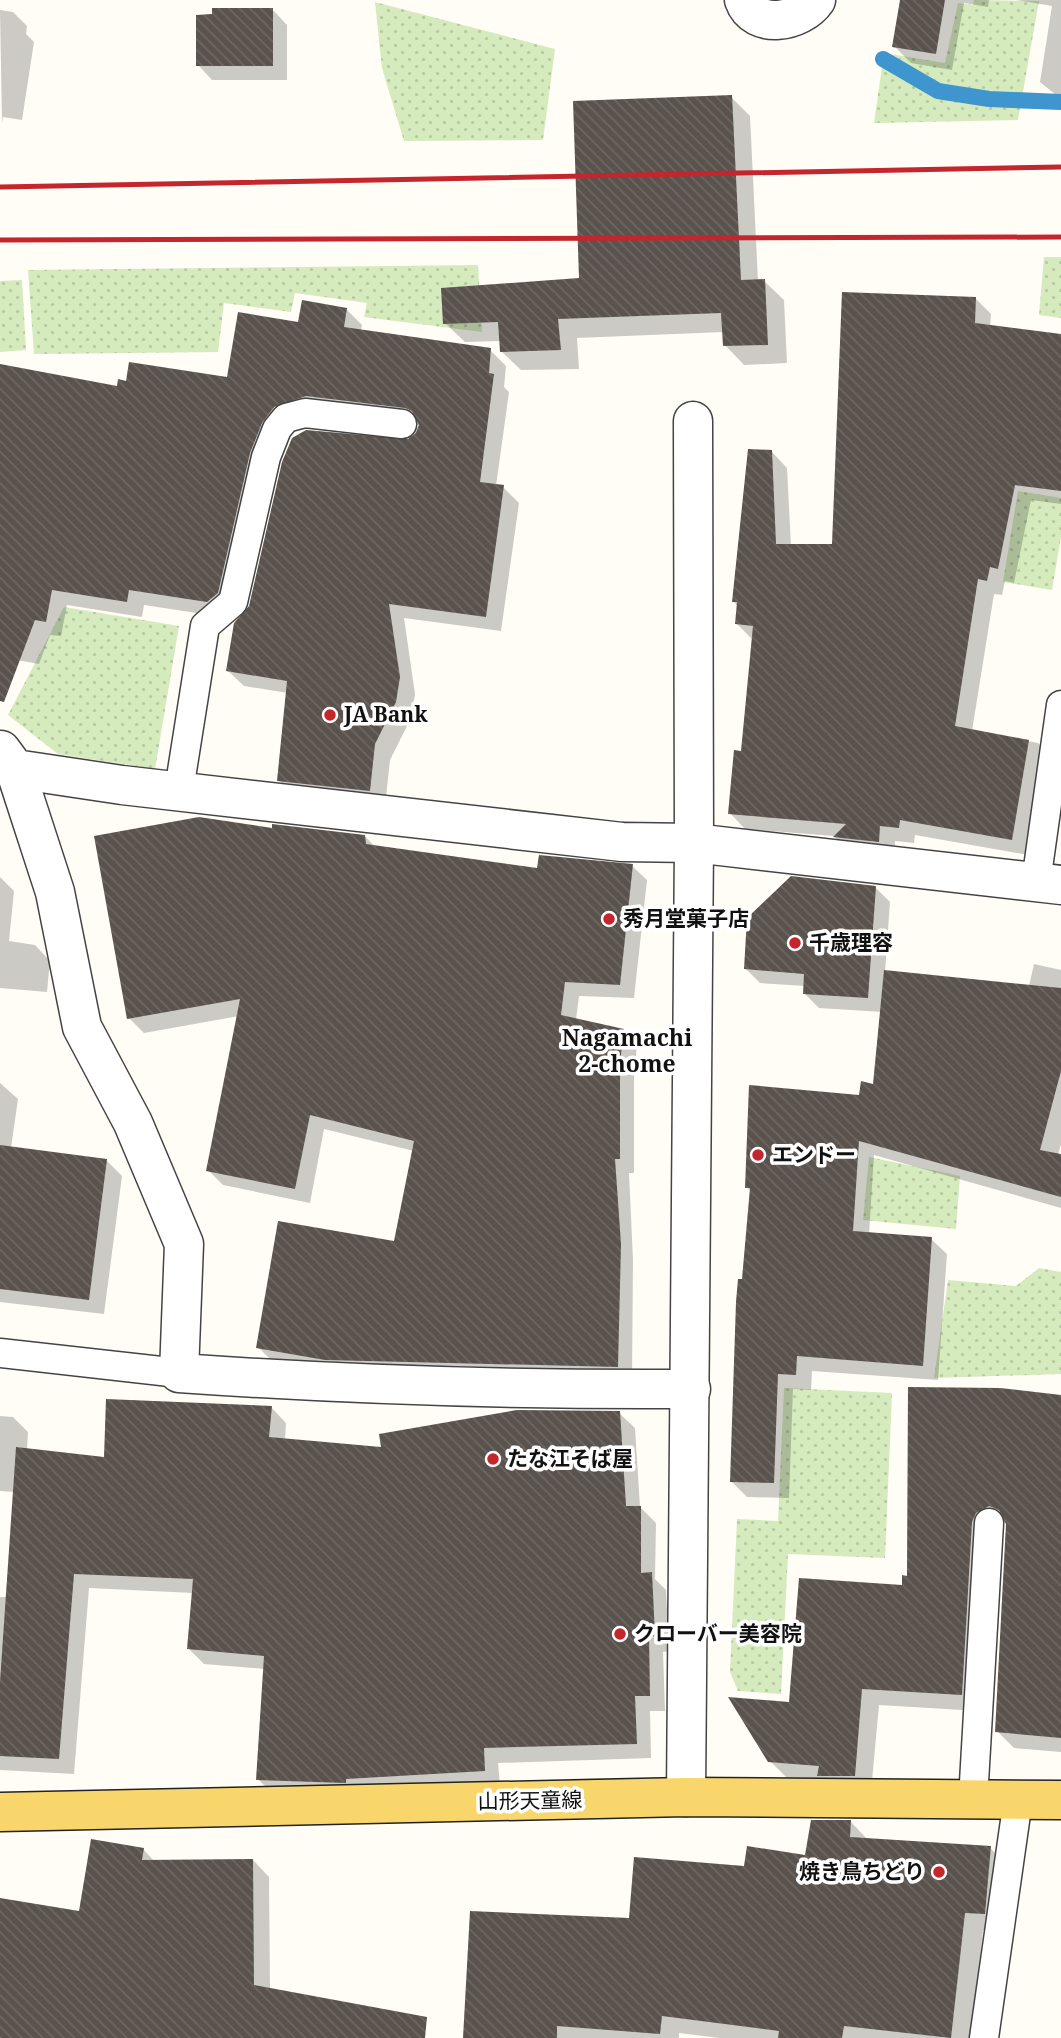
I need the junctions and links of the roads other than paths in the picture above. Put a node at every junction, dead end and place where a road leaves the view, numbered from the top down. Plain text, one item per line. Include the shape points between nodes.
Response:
1 (744, 0) edge
2 (816, 0) edge
3 (693, 421) dead end
4 (402, 424) dead end
5 (1061, 705) edge
6 (8, 759) edge
7 (179, 790) junction
8 (694, 843) junction
9 (1048, 884) edge
10 (0, 1353) edge
11 (179, 1373) junction
12 (691, 1389) junction
13 (989, 1523) dead end
14 (686, 1797) junction
15 (973, 1800) junction
16 (1018, 1800) junction
17 (1061, 1800) edge
18 (0, 1812) edge
19 (984, 2038) edge

1 - 2 street via 766,20 788,19 809,10
3 - 8 street
4 - 7 lane via 305,413 286,418 277,429 266,457 233,602 205,625
5 - 9 lane
6 - 7 street via 122,785
6 - 11 street via 55,892 82,1027 133,1123 184,1244
7 - 8 street via 621,842
8 - 9 street
8 - 12 street
10 - 11 lane
11 - 12 street via 349,1385
12 - 14 street
13 - 15 lane
14 - 15 main road, 山形天童線
14 - 18 main road, 山形天童線
15 - 16 main road, 山形天童線
16 - 17 main road, 山形天童線
16 - 19 lane

